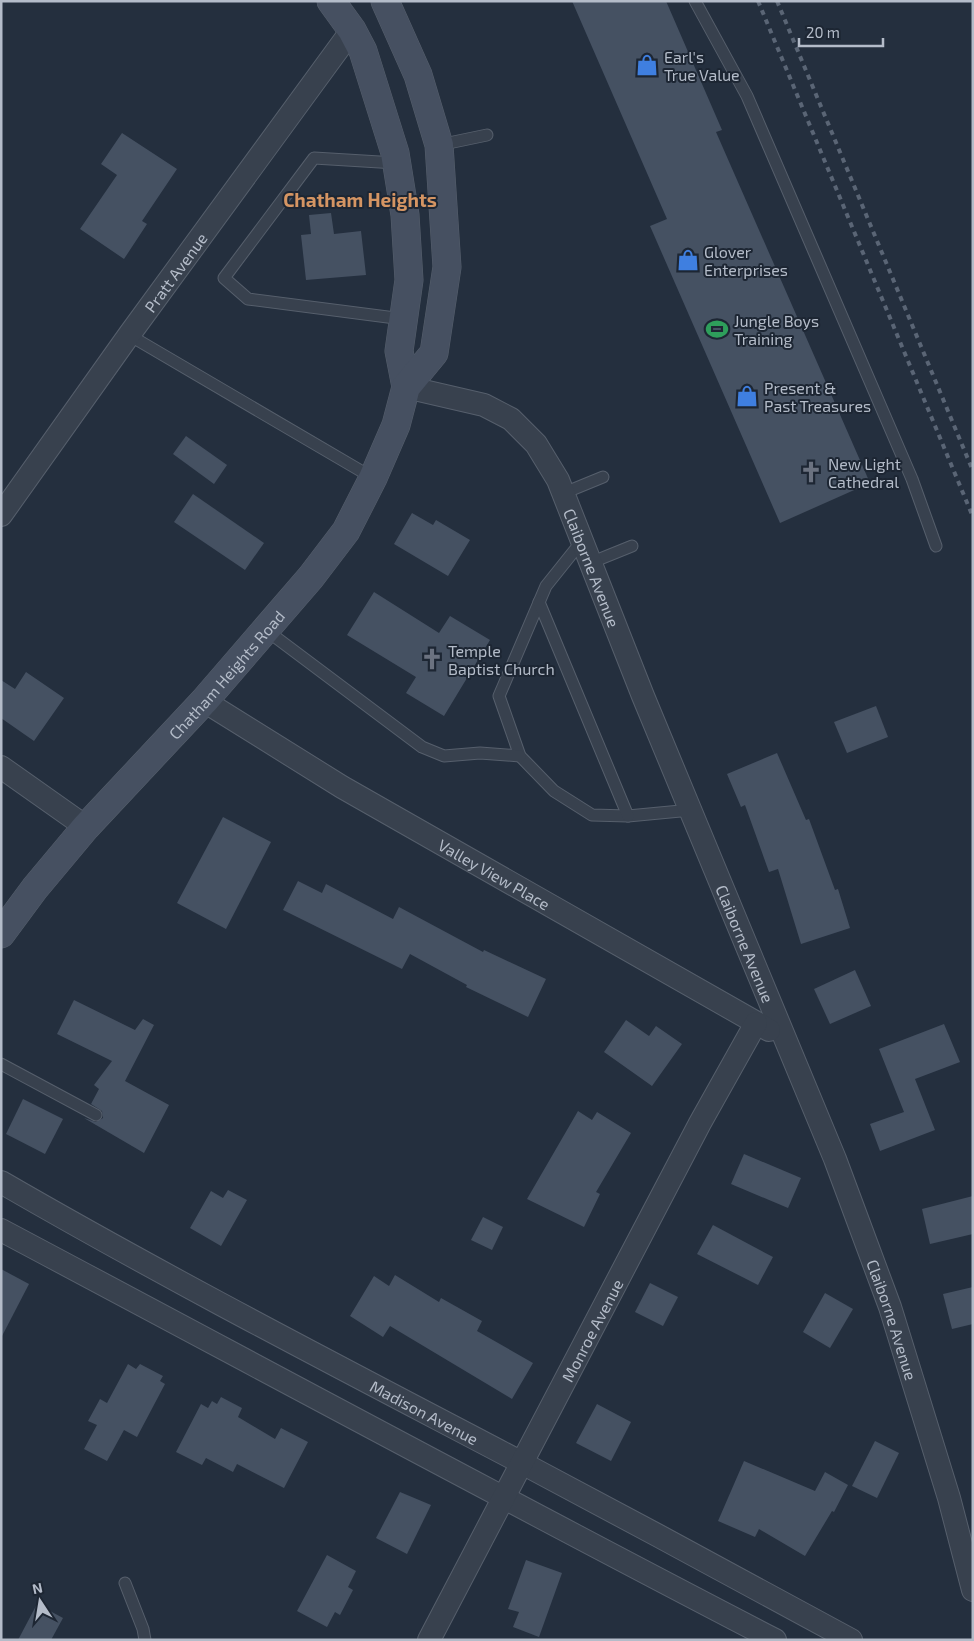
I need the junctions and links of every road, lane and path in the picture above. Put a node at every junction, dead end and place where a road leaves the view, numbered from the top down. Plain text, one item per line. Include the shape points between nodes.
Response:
1 (331, 1) edge
2 (385, 1) edge
3 (695, 1) edge
4 (352, 30) junction
5 (487, 135) dead end
6 (439, 145) junction
7 (396, 163) junction
8 (403, 319) junction
9 (129, 335) junction
10 (406, 388) junction
11 (603, 477) dead end
12 (373, 478) junction
13 (564, 493) junction
14 (1, 515) edge
15 (582, 541) junction
16 (632, 546) dead end
17 (936, 546) dead end
18 (590, 563) junction
19 (539, 602) junction
20 (266, 630) junction
21 (204, 702) junction
22 (520, 756) junction
23 (1, 767) edge
24 (691, 810) junction
25 (628, 816) junction
26 (86, 827) junction
27 (1, 934) edge
28 (756, 1023) junction
29 (787, 1040) junction
30 (1, 1064) edge
31 (96, 1115) dead end
32 (1, 1182) edge
33 (1, 1230) edge
34 (522, 1463) junction
35 (503, 1499) junction
36 (125, 1583) dead end
37 (973, 1590) edge
38 (145, 1640) edge
39 (429, 1640) edge
40 (775, 1640) edge
41 (851, 1640) edge

1 - 4 main road, Chatham Heights Road
2 - 6 main road, Chatham Heights Road via 418,75
3 - 17 lane via 748,96 912,479
4 - 7 main road, Chatham Heights Road via 371,74
4 - 9 street, Pratt Avenue
5 - 6 lane
6 - 10 main road, Chatham Heights Road via 447,267 434,353
7 - 8 main road, Chatham Heights Road via 405,215 409,280
7 - 8 lane via 314,158 224,278 248,299
8 - 10 main road, Chatham Heights Road via 399,351
9 - 12 lane
9 - 14 street, Pratt Avenue
10 - 12 main road, Chatham Heights Road via 396,425
10 - 13 street, Claiborne Avenue via 484,406 512,419 545,456
11 - 13 lane
12 - 20 main road, Chatham Heights Road via 346,531
13 - 15 street, Claiborne Avenue
15 - 18 street, Claiborne Avenue
15 - 19 lane via 546,586
16 - 18 lane
18 - 24 street, Claiborne Avenue
19 - 22 lane via 499,696
19 - 25 lane
20 - 21 main road, Chatham Heights Road
20 - 22 lane via 422,747 444,756 480,753
21 - 26 main road, Chatham Heights Road
21 - 28 street, Valley View Place via 342,787
22 - 25 lane via 554,791 592,815
23 - 26 street
24 - 25 lane
24 - 29 street, Claiborne Avenue
26 - 27 main road, Chatham Heights Road via 34,888
28 - 29 street, Valley View Place
28 - 34 street, Monroe Avenue
29 - 37 street, Claiborne Avenue via 890,1308 949,1498
30 - 31 lane
32 - 34 street, Madison Avenue via 316,1356
33 - 35 street
34 - 35 street, Monroe Avenue
34 - 41 street, Madison Avenue
35 - 39 street, Monroe Avenue
35 - 40 street
36 - 38 lane

